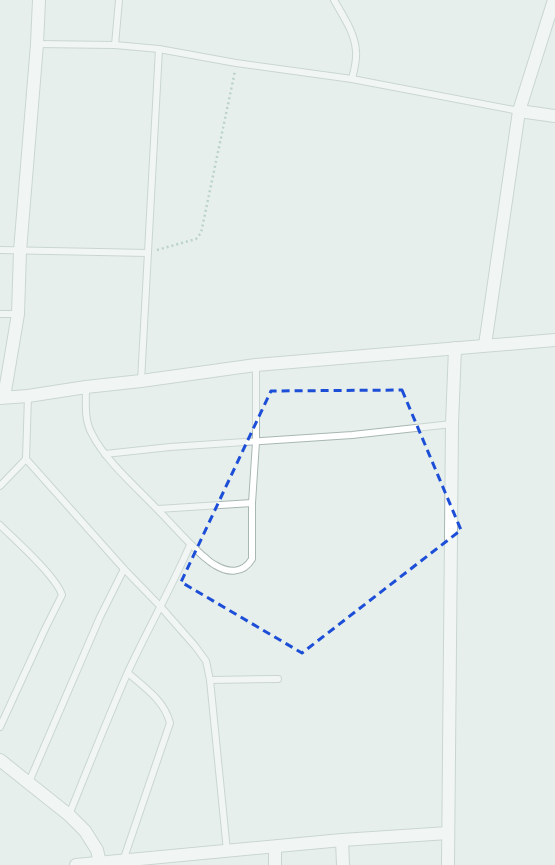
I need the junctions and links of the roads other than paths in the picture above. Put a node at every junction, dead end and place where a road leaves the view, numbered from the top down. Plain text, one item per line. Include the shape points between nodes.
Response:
1 (39, 0) edge
2 (119, 0) edge
3 (334, 0) edge
4 (554, 0) edge
5 (36, 44) junction
6 (115, 45) junction
7 (159, 49) junction
8 (352, 79) junction
9 (518, 111) junction
10 (555, 116) edge
11 (0, 250) edge
12 (20, 251) junction
13 (148, 253) junction
14 (0, 314) edge
15 (18, 314) junction
16 (555, 340) edge
17 (485, 345) junction
18 (455, 348) junction
19 (256, 366) junction
20 (141, 381) junction
21 (86, 386) junction
22 (28, 396) junction
23 (2, 397) edge
24 (452, 424) junction
25 (256, 442) junction
26 (105, 454) junction
27 (26, 459) junction
28 (0, 486) edge
29 (252, 503) junction
30 (158, 509) junction
31 (0, 525) edge
32 (190, 545) junction
33 (124, 569) junction
34 (160, 606) junction
35 (128, 673) junction
36 (278, 679) dead end
37 (210, 680) junction
38 (0, 727) edge
39 (0, 760) edge
40 (29, 782) junction
41 (69, 815) junction
42 (448, 833) junction
43 (342, 840) junction
44 (275, 847) junction
45 (227, 852) junction
46 (123, 861) junction
47 (100, 864) edge
48 (76, 865) edge
49 (275, 865) edge
50 (343, 865) edge
51 (448, 865) edge

1 - 5 street
2 - 6 lane
3 - 8 lane via 351,32 356,51
4 - 9 street
5 - 6 lane
5 - 12 street
6 - 7 lane
7 - 8 lane via 236,63
7 - 13 lane
8 - 9 lane
9 - 10 street
9 - 17 street
11 - 12 lane
12 - 13 lane
12 - 15 street
13 - 20 lane
14 - 15 lane
15 - 23 street
16 - 17 street
17 - 18 street
18 - 19 street
18 - 24 street
19 - 20 street
19 - 25 lane
20 - 21 street
21 - 22 street
21 - 26 lane via 88,426
22 - 23 street
22 - 27 lane
24 - 25 lane
24 - 42 street
25 - 26 lane
25 - 29 lane
26 - 30 lane
27 - 28 lane
27 - 33 lane
29 - 30 lane
29 - 32 lane via 252,559 248,566 238,571 214,565
30 - 32 lane
31 - 38 lane via 50,576 62,595
32 - 34 lane
33 - 34 lane
33 - 40 lane via 100,617
34 - 35 lane
34 - 37 lane via 206,661
35 - 41 lane
35 - 46 lane via 158,698 168,713 170,723
36 - 37 lane
37 - 45 lane
39 - 40 street
40 - 41 street
41 - 47 street via 92,841
42 - 43 street
42 - 51 street
43 - 44 street
43 - 50 street
44 - 45 street
44 - 49 street
45 - 46 street
46 - 47 street
47 - 48 street

